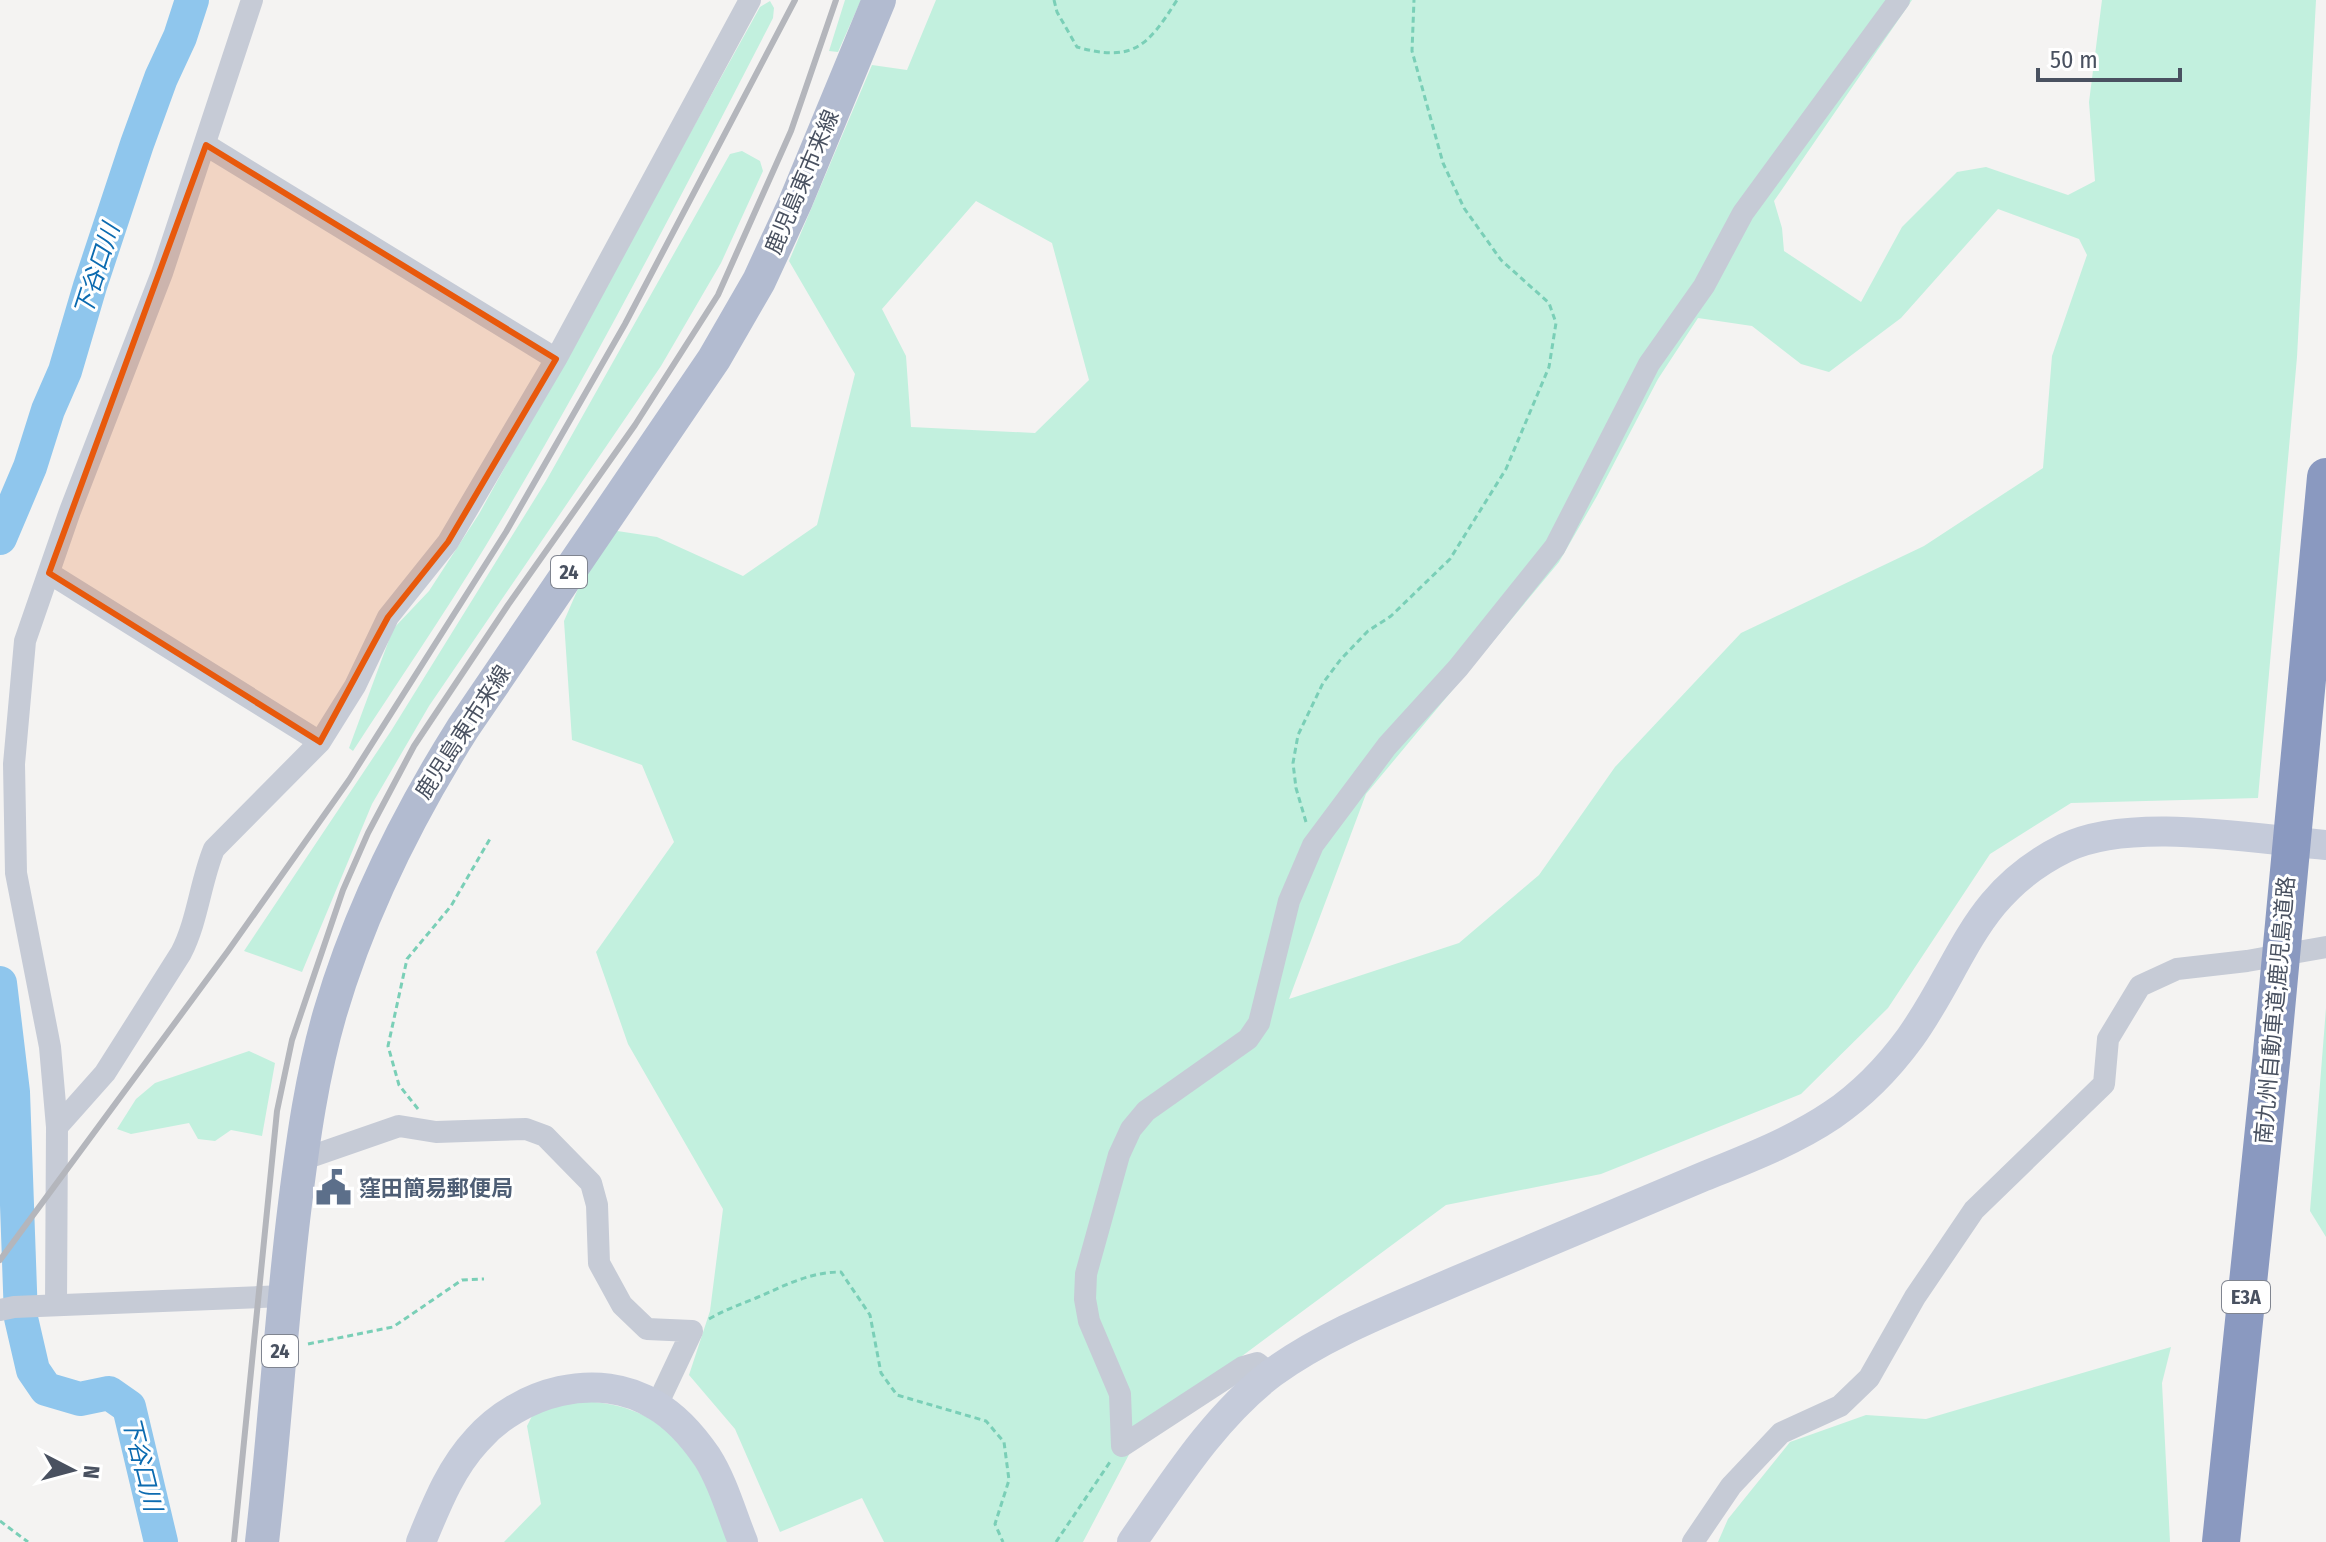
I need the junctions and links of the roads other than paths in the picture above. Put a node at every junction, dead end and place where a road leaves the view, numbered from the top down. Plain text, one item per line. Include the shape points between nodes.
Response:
1 (252, 0) edge
2 (750, 0) edge
3 (879, 0) edge
4 (1899, 0) edge
5 (206, 145) junction
6 (556, 359) junction
7 (2326, 477) edge
8 (49, 573) junction
9 (320, 742) junction
10 (2326, 845) edge
11 (2326, 947) edge
12 (57, 1127) junction
13 (301, 1160) junction
14 (284, 1296) junction
15 (50, 1305) junction
16 (7, 1309) edge
17 (1271, 1374) junction
18 (657, 1405) junction
19 (262, 1542) edge
20 (421, 1542) edge
21 (743, 1542) edge
22 (1132, 1542) edge
23 (1693, 1542) edge
24 (2221, 1542) edge

1 - 5 street
2 - 6 street
3 - 13 main road, 鹿児島東市来線 / 24 via 759,281 714,359 463,728 402,832 330,1013
4 - 17 street via 1743,213 1704,286 1649,364 1555,547 1387,746 1313,845 1289,901 1259,1023 1248,1039 1146,1111 1119,1155 1086,1274 1085,1299 1120,1394 1122,1446 1243,1367 1257,1363
5 - 6 street
5 - 8 street
6 - 9 street via 448,542 388,617
7 - 24 highway, 南九州自動車道;鹿児島道路 / E3A
8 - 9 street
8 - 12 street via 25,641 14,764 16,873 50,1047
9 - 12 street via 214,849 192,932 181,953 105,1073
10 - 17 street via 2170,831 2117,833 2067,847 2018,876 1987,910 1912,1035 1876,1079 1831,1116 1763,1151 1384,1313
11 - 23 street via 2177,969 2140,986 2108,1039 2104,1084 1974,1210 1869,1378 1840,1406 1781,1433 1731,1486
12 - 15 street
13 - 14 main road, 鹿児島東市来線 / 24
13 - 18 street via 399,1126 436,1132 526,1129 545,1136 591,1183 599,1263 622,1305 647,1329 692,1331
14 - 15 street
14 - 19 main road, 鹿児島東市来線 / 24
15 - 16 street
17 - 22 street via 1187,1463
18 - 20 street via 625,1392 590,1389 553,1392 519,1407 497,1420 453,1472
18 - 21 street via 709,1461

